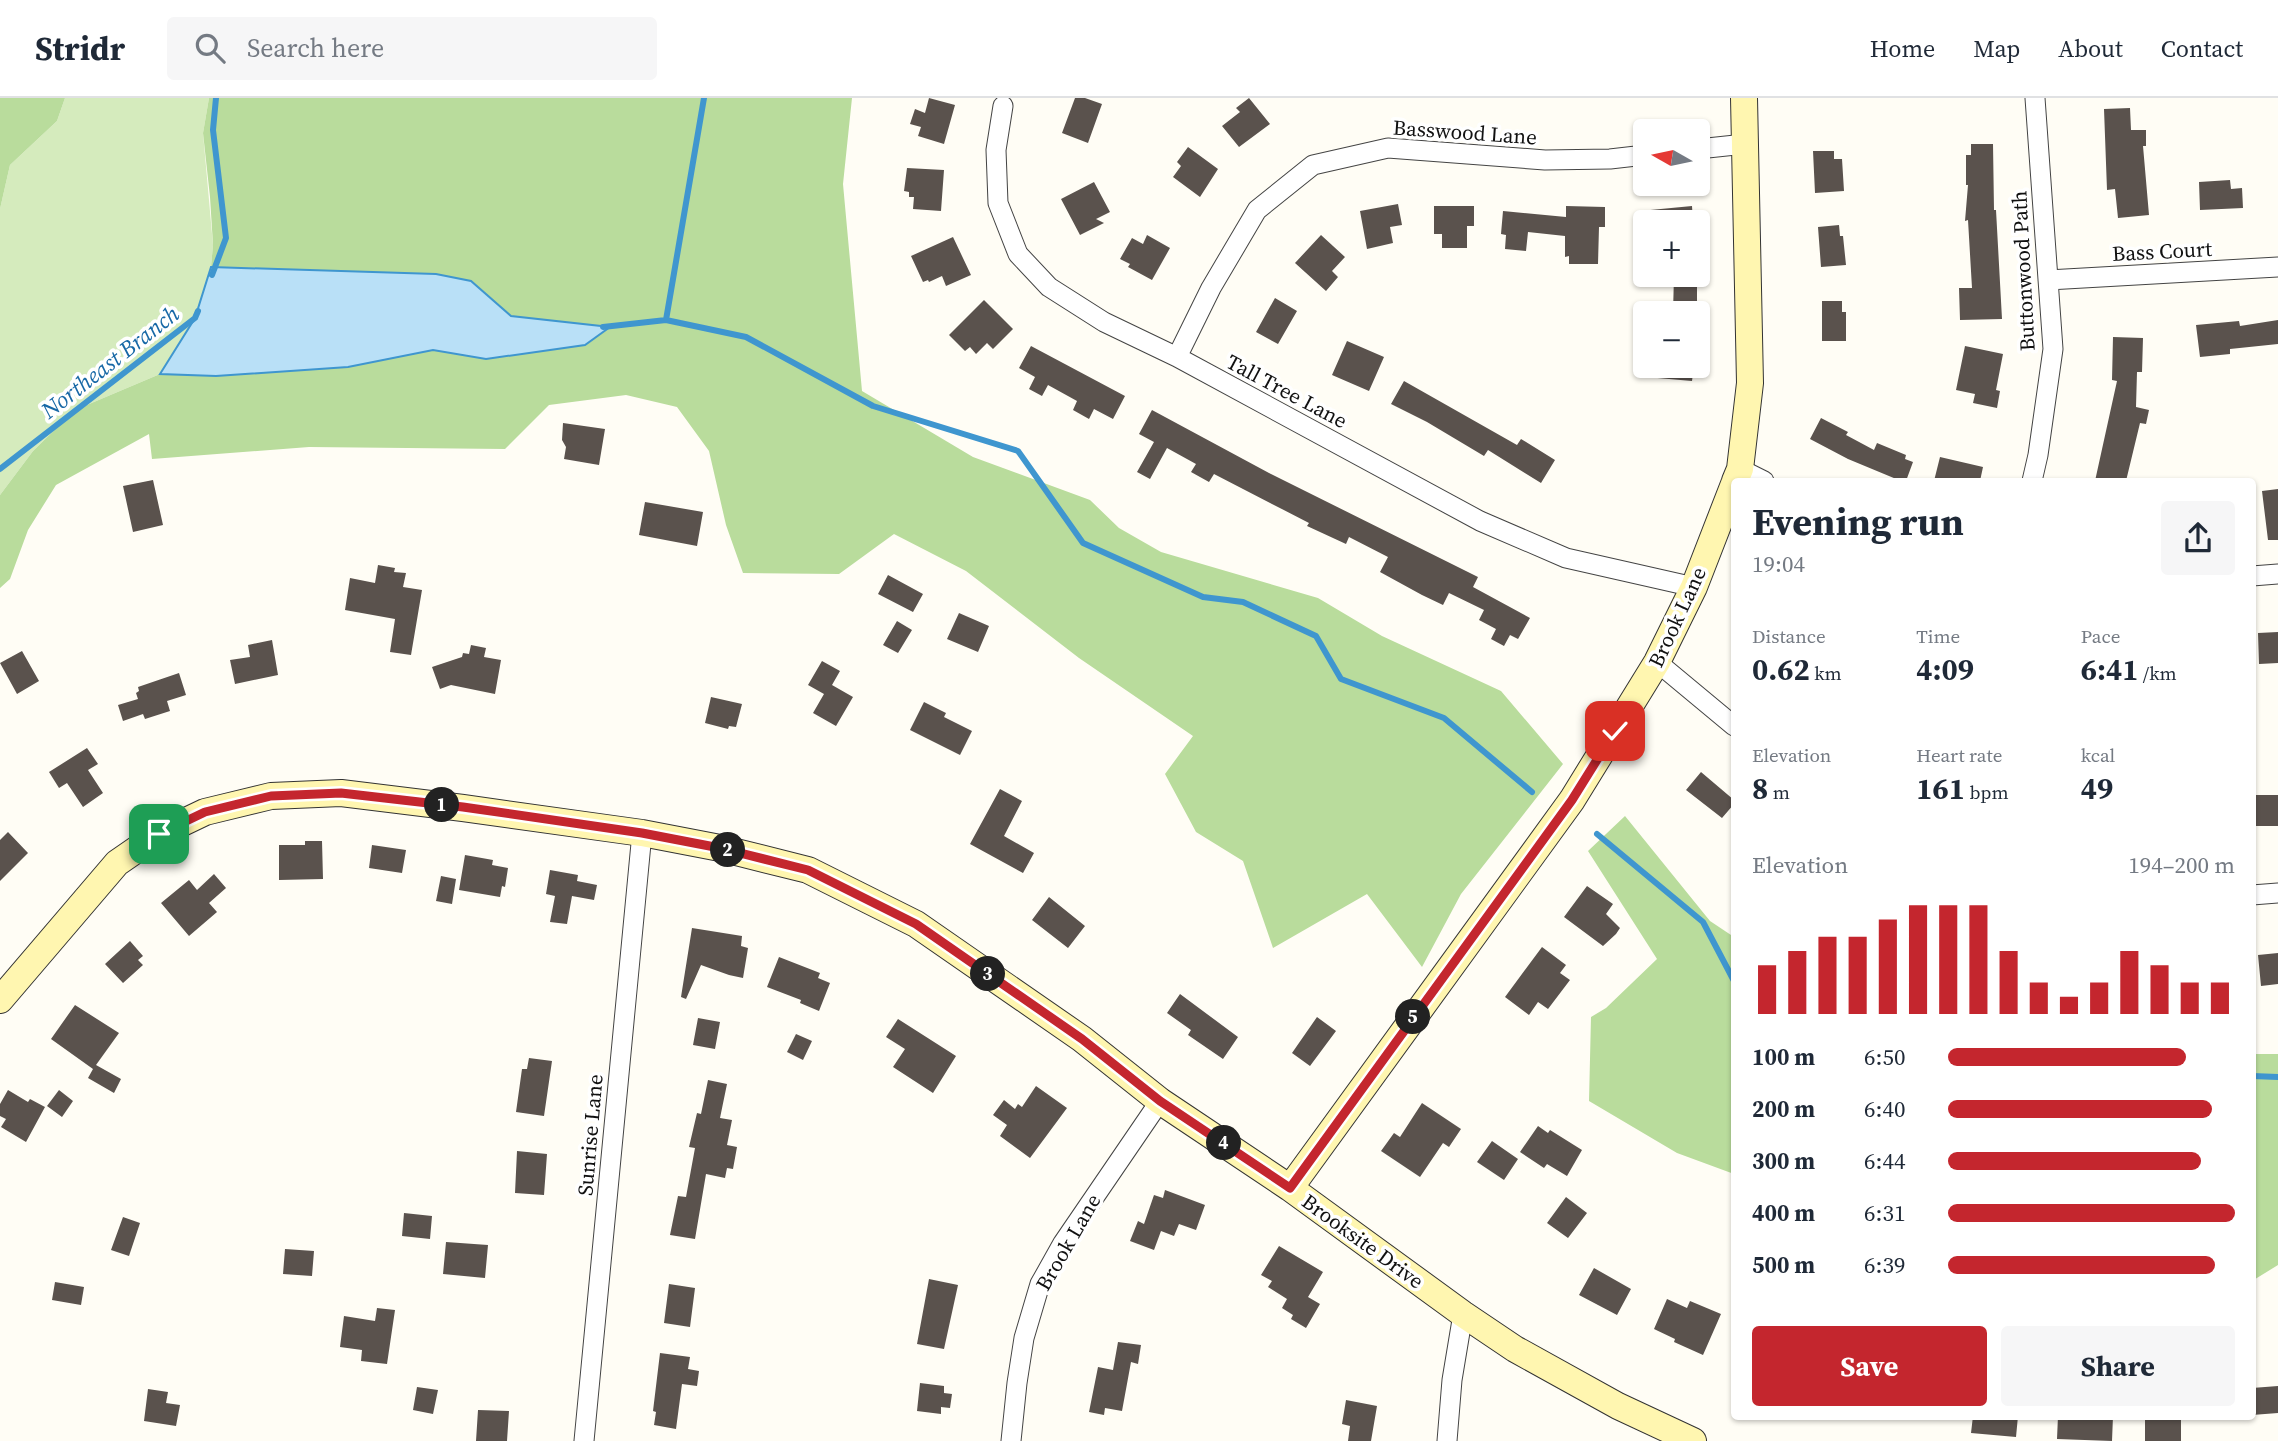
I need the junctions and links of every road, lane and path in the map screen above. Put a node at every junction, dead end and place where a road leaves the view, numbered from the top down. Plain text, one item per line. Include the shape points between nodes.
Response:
1 (1744, 98) edge
2 (2035, 98) edge
3 (1003, 106) dead end
4 (1745, 144) junction
5 (1710, 148) edge
6 (1633, 156) edge
7 (2278, 267) edge
8 (2048, 279) junction
9 (1177, 357) junction
10 (1737, 478) edge
11 (2033, 478) edge
12 (1731, 493) edge
13 (2278, 575) edge
14 (2256, 576) edge
15 (1694, 587) junction
16 (1657, 662) junction
17 (1731, 724) edge
18 (642, 833) junction
19 (2278, 893) edge
20 (2256, 895) edge
21 (0, 1000) edge
22 (1160, 1101) junction
23 (1290, 1188) junction
24 (1463, 1314) junction
25 (584, 1441) edge
26 (1011, 1441) edge
27 (1447, 1441) edge
28 (1693, 1441) edge

1 - 4 street, Brook Lane
2 - 8 street, Buttonwood Path
3 - 9 street, Tall Tree Lane via 996,150 998,203 1018,254 1049,287 1104,322
4 - 5 street
4 - 10 street, Brook Lane via 1750,383
6 - 9 street, Basswood Lane via 1545,160 1388,148 1313,165 1257,211
7 - 8 street, Bass Court
8 - 11 street, Buttonwood Path via 2053,349
9 - 15 street, Tall Tree Lane via 1480,521 1566,558
12 - 15 street, Brook Lane
13 - 14 street
15 - 16 street, Brook Lane
16 - 17 street
16 - 23 street, Brook Lane via 1572,800
18 - 21 street, Brooksite Drive via 341,793 271,796 205,812 159,834 117,863
18 - 22 street, Brooksite Drive via 808,870 916,924 1082,1039
18 - 25 street, Sunrise Lane
19 - 20 street
22 - 23 street, Brooksite Drive
22 - 26 street, Brook Lane via 1063,1242 1040,1284 1024,1338
23 - 24 street, Brooksite Drive
24 - 27 street
24 - 28 street, Brooksite Drive via 1565,1378

